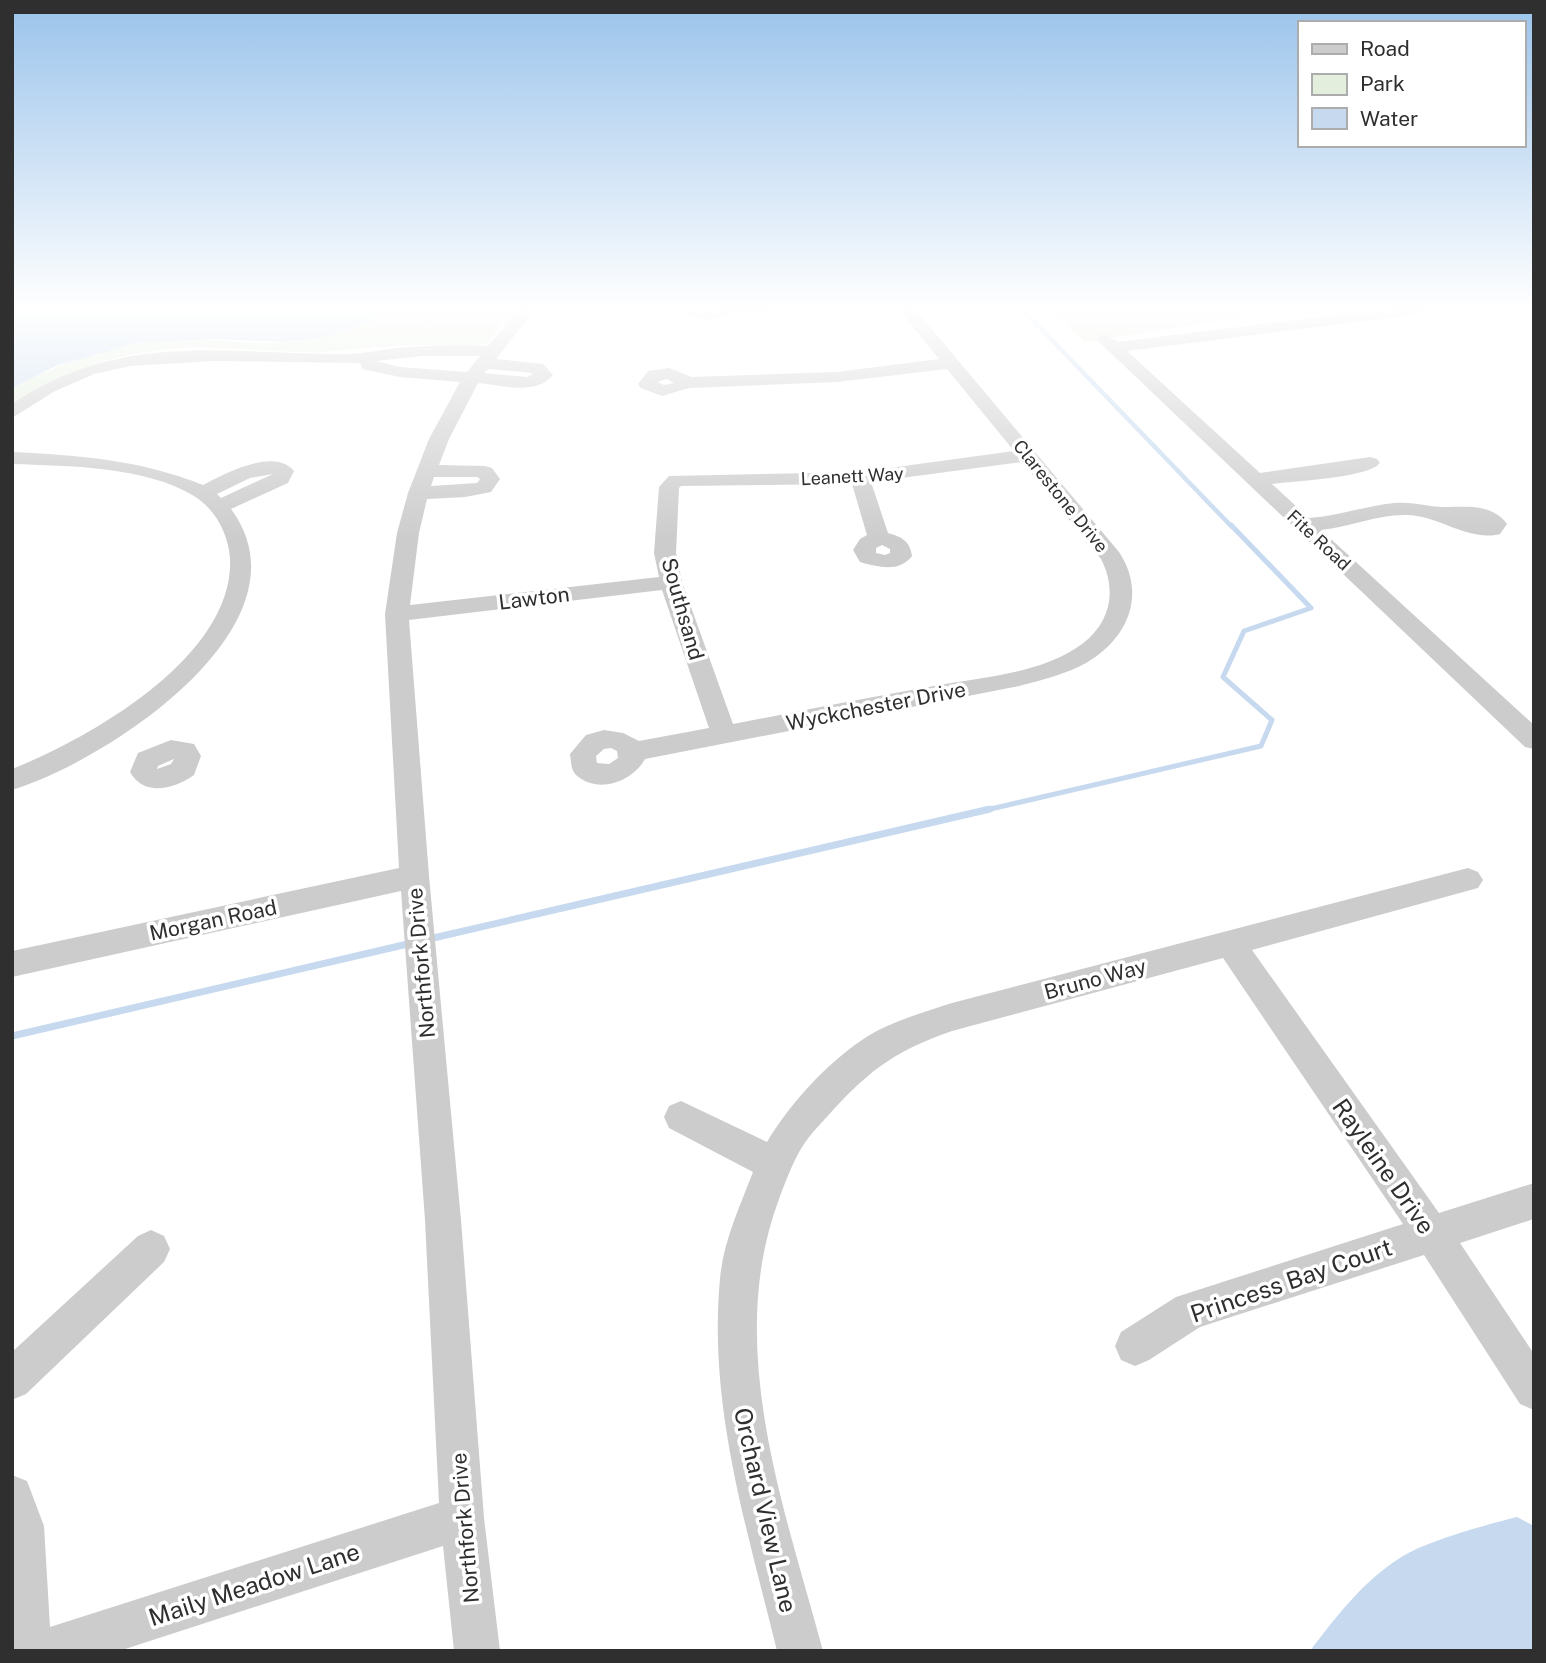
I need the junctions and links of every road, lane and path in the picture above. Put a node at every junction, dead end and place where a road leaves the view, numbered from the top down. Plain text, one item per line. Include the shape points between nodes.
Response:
1 (57, 386) edge
2 (469, 386) edge
3 (970, 386) edge
4 (1154, 386) edge
5 (12, 412) edge
6 (1027, 455) junction
7 (12, 458) edge
8 (1370, 463) dead end
9 (860, 478) junction
10 (676, 480) joint
11 (1255, 480) junction
12 (1430, 513) dead end
13 (1303, 526) junction
14 (879, 539) dead end
15 (671, 582) junction
16 (397, 614) junction
17 (1109, 632) joint
18 (110, 730) junction
19 (725, 736) junction
20 (1534, 740) edge
21 (632, 752) dead end
22 (153, 755) dead end
23 (12, 780) edge
24 (414, 876) junction
25 (1468, 880) dead end
26 (1231, 944) junction
27 (12, 964) edge
28 (681, 1117) dead end
29 (774, 1164) junction
30 (1534, 1201) edge
31 (1430, 1233) junction
32 (151, 1249) dead end
33 (1135, 1346) dead end
34 (12, 1380) edge
35 (1534, 1390) edge
36 (12, 1496) edge
37 (462, 1518) junction
38 (28, 1651) edge
39 (46, 1651) edge
40 (477, 1651) edge
41 (800, 1651) edge

1 - 5 street
2 - 16 street, Northfork Drive via 451,414 422,482 408,533
3 - 6 street, Clarestone Drive
4 - 11 street, Fite Road
6 - 9 street, Leanett Way
6 - 17 street, Clarestone Drive via 1111,557 1122,582 1121,601
7 - 18 street via 103,464 161,476 210,501 232,525 241,548 233,605 213,639 175,682
8 - 11 street
9 - 10 street, Leanett Way
9 - 14 street
10 - 15 street, Southsand via 668,487 666,552
11 - 13 street, Fite Road
12 - 13 street via 1388,509
13 - 20 street, Fite Road
15 - 16 street, Lawton
15 - 19 street, Southsand
16 - 24 street, Northfork Drive
17 - 19 street, Wyckchester Drive via 1088,652 1019,678
18 - 22 street via 143,745
18 - 23 street
19 - 21 street, Wyckchester Drive
24 - 27 street, Morgan Road
24 - 37 street, Northfork Drive
25 - 26 street, Bruno Way
26 - 29 street, Bruno Way via 909,1032 874,1050 834,1086 796,1126
26 - 31 street, Rayleine Drive
28 - 29 street
29 - 41 street, Orchard View Lane via 751,1224 739,1277 739,1385 751,1460
30 - 31 street, Princess Bay Court
31 - 33 street, Princess Bay Court via 1190,1311
31 - 35 street, Rayleine Drive
32 - 34 street
36 - 38 street via 22,1526
37 - 39 street, Maily Meadow Lane
37 - 40 street, Northfork Drive

